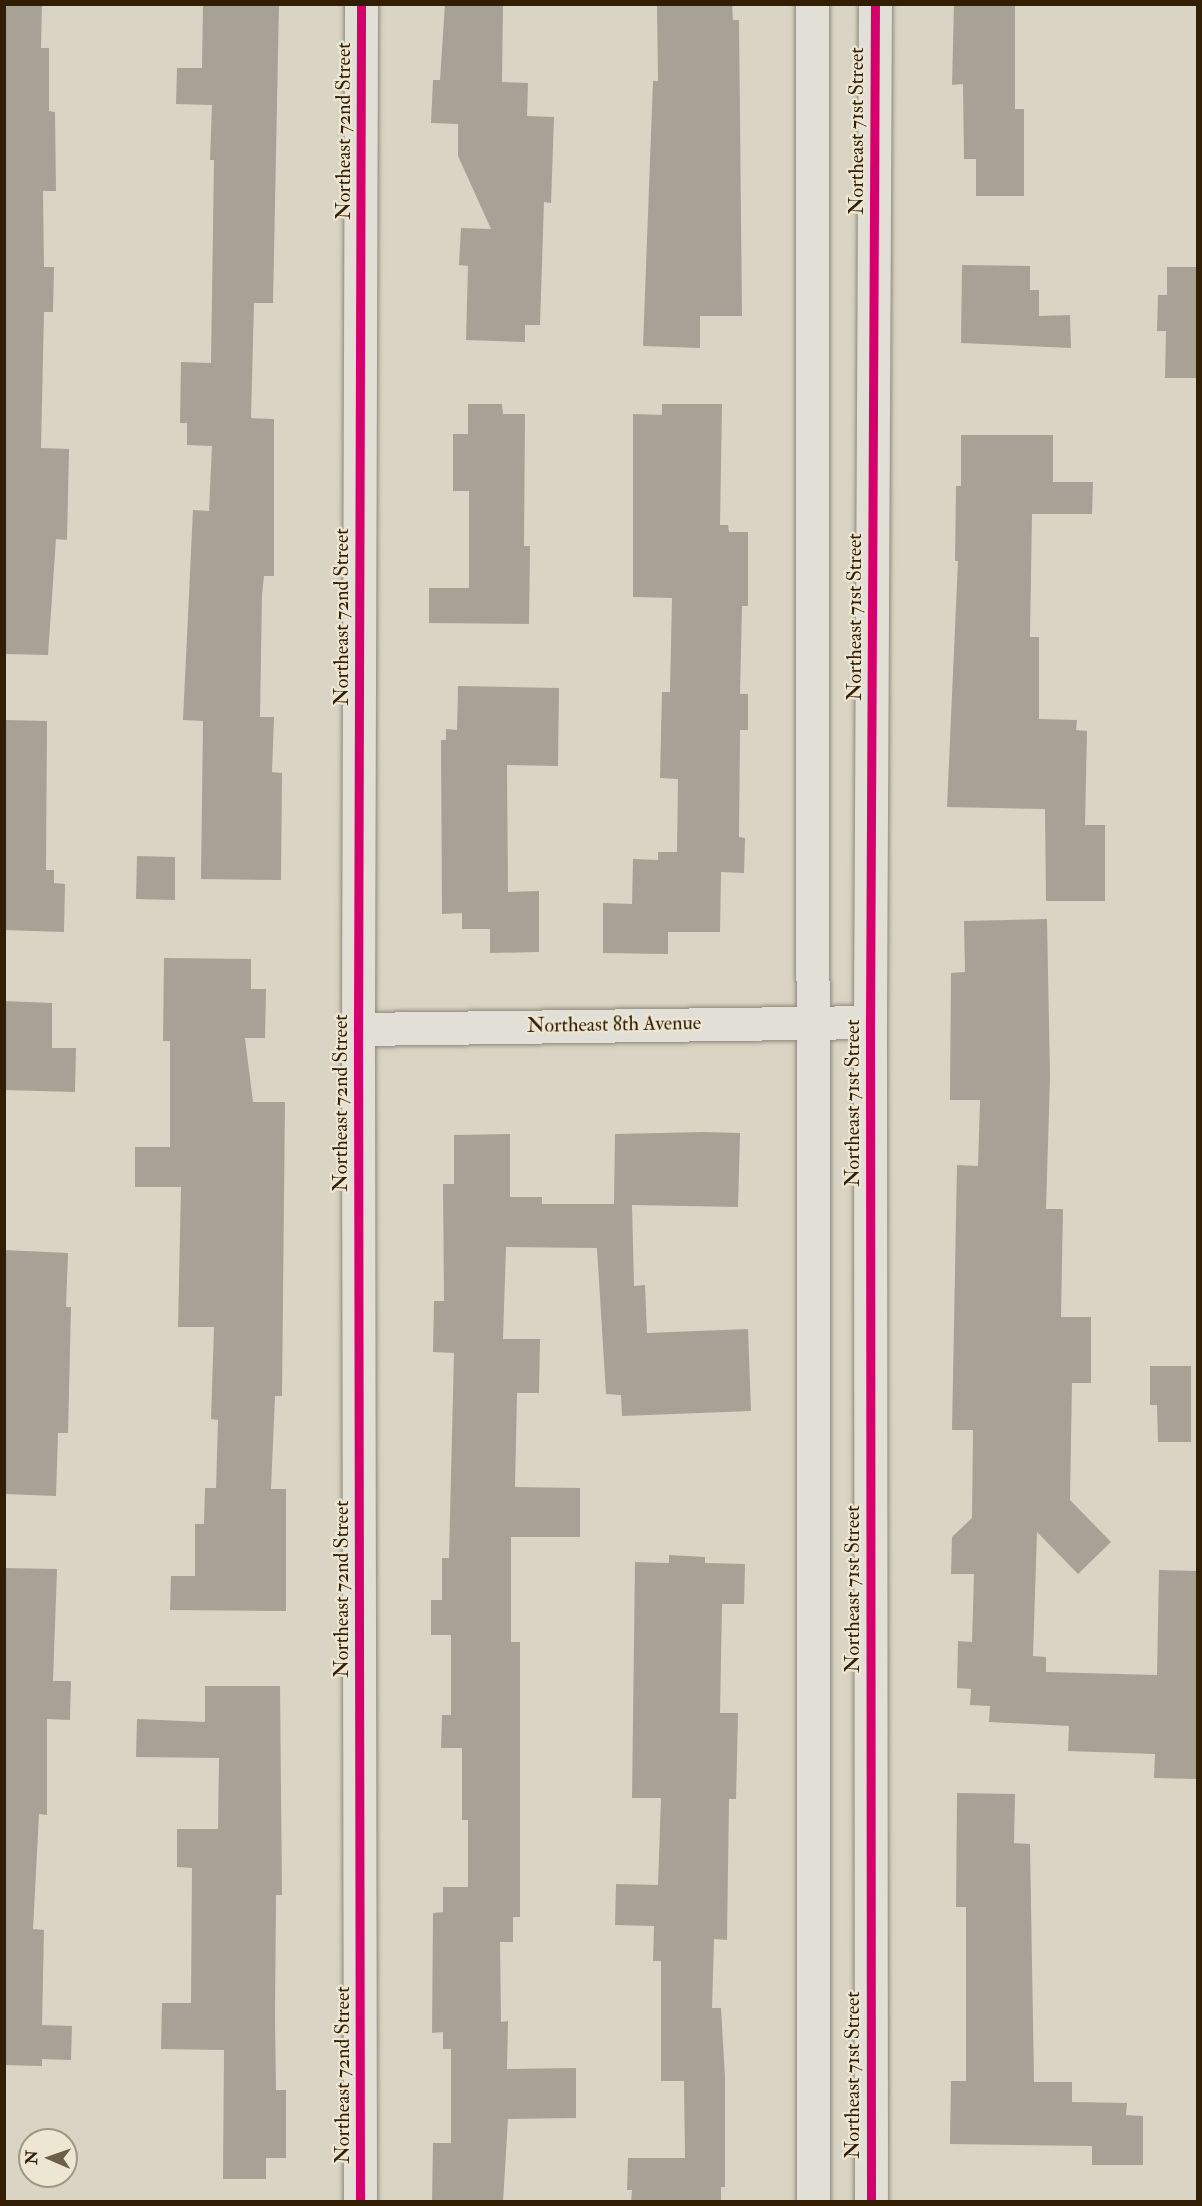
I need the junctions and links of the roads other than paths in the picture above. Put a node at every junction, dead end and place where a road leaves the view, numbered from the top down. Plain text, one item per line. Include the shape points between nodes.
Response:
1 (361, 4) edge
2 (812, 4) edge
3 (875, 4) edge
4 (814, 1021) junction
5 (870, 1022) junction
6 (358, 1029) junction
7 (360, 2202) edge
8 (813, 2202) edge
9 (871, 2202) edge

1 - 6 street, Northeast 72nd Street
2 - 4 street, Northeast 71st Street
3 - 5 street, Northeast 71st Street
4 - 5 street, Northeast 8th Avenue
4 - 6 street, Northeast 8th Avenue
4 - 8 street, Northeast 71st Street
5 - 9 street, Northeast 71st Street
6 - 7 street, Northeast 72nd Street

